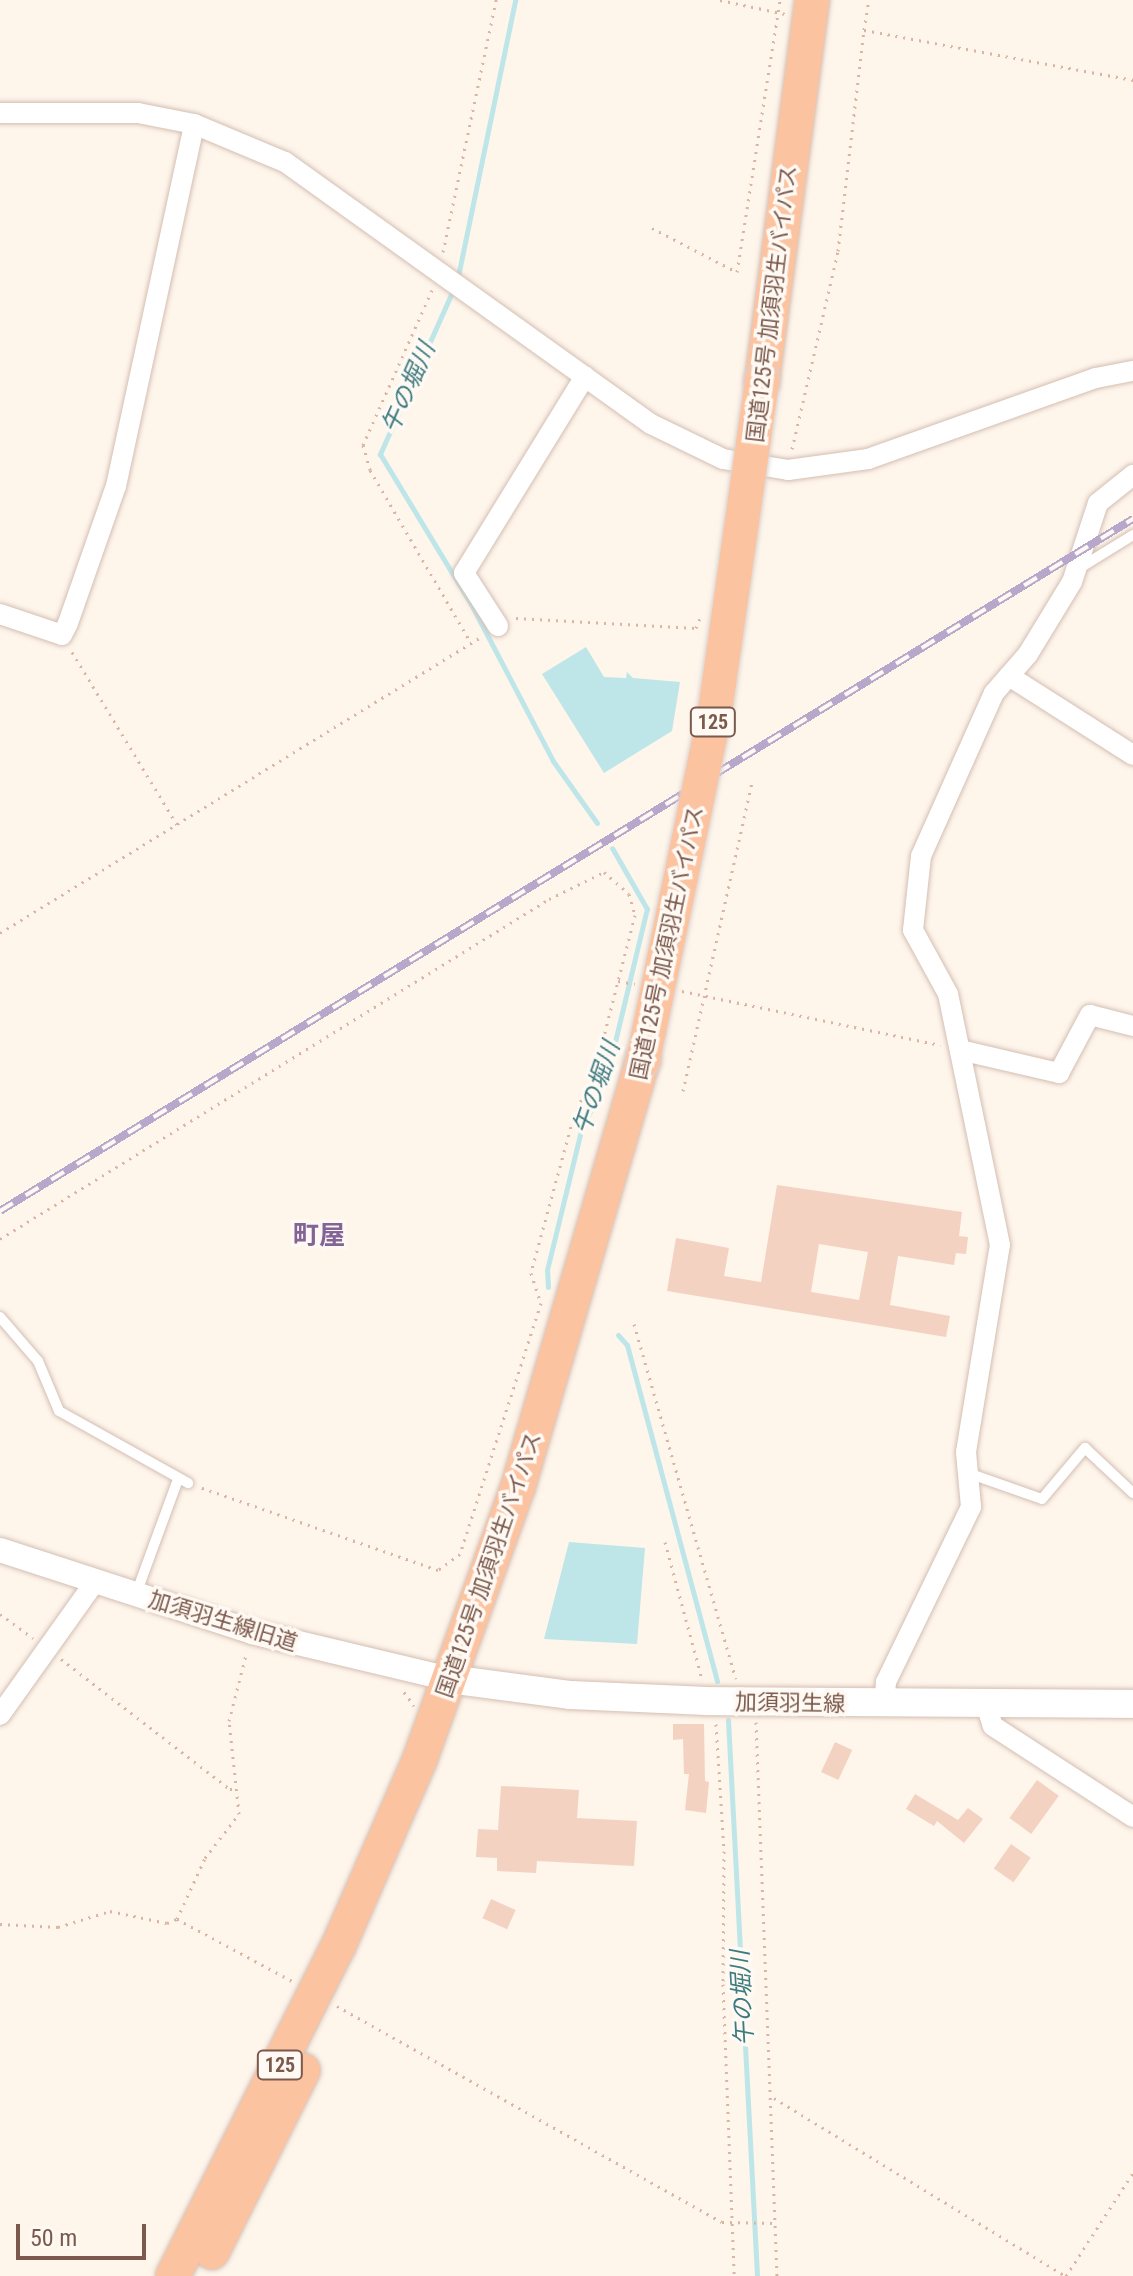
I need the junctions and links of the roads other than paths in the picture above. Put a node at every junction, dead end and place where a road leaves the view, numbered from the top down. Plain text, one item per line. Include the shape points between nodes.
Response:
1 (799, 10) edge
2 (0, 113) edge
3 (194, 124) junction
4 (1133, 371) edge
5 (585, 376) junction
6 (1133, 475) edge
7 (1133, 535) edge
8 (1078, 569) junction
9 (0, 614) edge
10 (498, 626) road end
11 (1009, 676) junction
12 (1133, 755) edge
13 (1133, 1026) edge
14 (960, 1050) junction
15 (0, 1317) edge
16 (968, 1473) junction
17 (1133, 1493) edge
18 (0, 1550) edge
19 (95, 1582) junction
20 (135, 1595) junction
21 (449, 1679) junction
22 (1133, 1704) edge
23 (884, 1705) junction
24 (986, 1705) junction
25 (0, 1715) edge
26 (1133, 1817) edge
27 (324, 2008) junction
28 (173, 2276) edge
29 (199, 2276) edge

1 - 21 highway, 国道125号 加須羽生バイパス / 125, bridge via 762,381 714,718 643,1060 552,1382
2 - 3 street via 105,111
3 - 5 street via 285,162
3 - 9 street via 116,486 62,635
4 - 5 street via 1096,378 868,459 788,470 723,459 692,446 651,424
5 - 10 street via 464,573
6 - 8 street via 1098,503
7 - 8 lane
8 - 11 street via 1028,654
11 - 12 street
11 - 14 street via 994,693 921,856 913,930 948,994
13 - 14 street via 1090,1015 1059,1073
14 - 16 street via 1000,1245 966,1452
15 - 20 lane via 38,1361 59,1411 183,1481
16 - 17 lane via 1042,1499 1085,1448
16 - 23 street via 971,1507 886,1682
18 - 19 street, 加須羽生線旧道
19 - 20 street, 加須羽生線旧道
19 - 25 street
20 - 21 street, 加須羽生線旧道 via 252,1632
21 - 23 main road, 加須羽生線 via 571,1695
21 - 27 highway, 国道125号 加須羽生バイパス / 125
22 - 24 main road, 加須羽生線
23 - 24 main road, 加須羽生線
24 - 26 street via 993,1726
27 - 28 highway, 国道125号 加須羽生バイパス / 125
27 - 29 highway, 国道125号 加須羽生バイパス / 125

